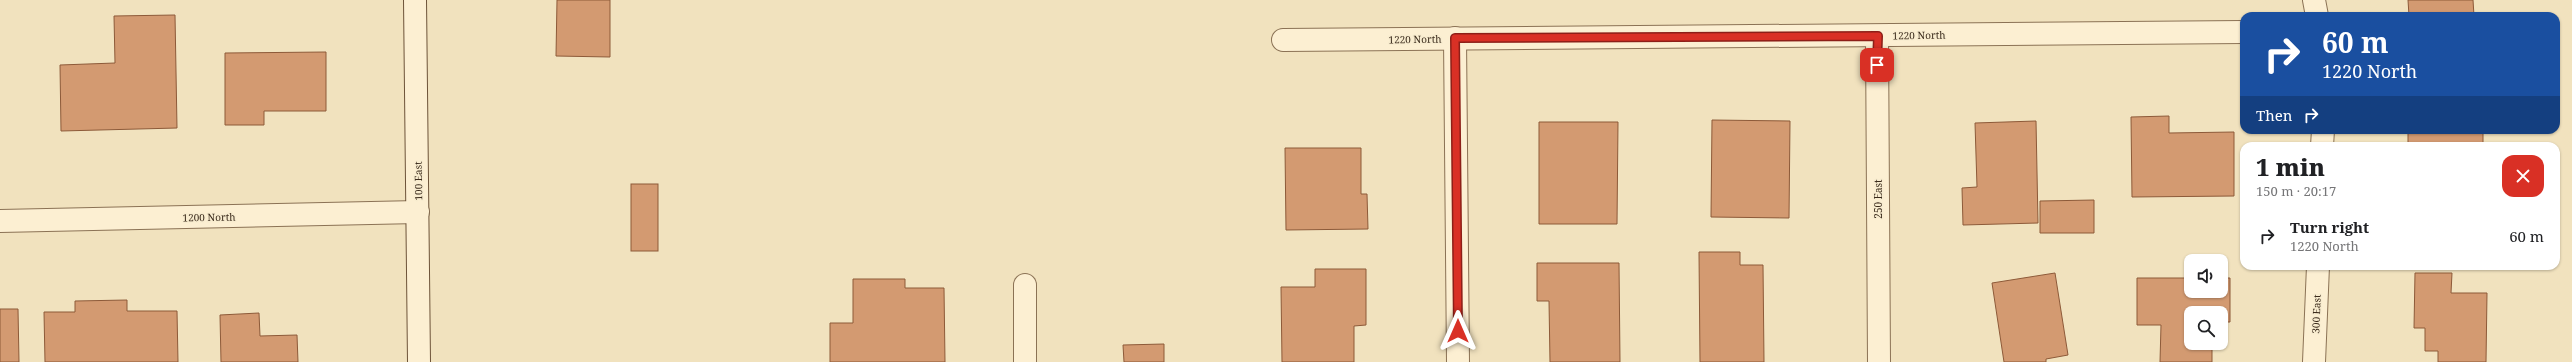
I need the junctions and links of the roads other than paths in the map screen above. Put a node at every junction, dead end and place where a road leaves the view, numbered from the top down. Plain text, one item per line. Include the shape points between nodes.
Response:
1 (415, 0) edge
2 (2314, 0) edge
3 (2316, 12) edge
4 (2240, 32) edge
5 (1878, 36) junction
6 (1455, 38) junction
7 (1283, 40) dead end
8 (418, 212) junction
9 (0, 221) edge
10 (2318, 270) edge
11 (1025, 285) dead end
12 (420, 362) edge
13 (1024, 362) edge
14 (1458, 362) edge
15 (1879, 362) edge
16 (2314, 362) edge

1 - 8 street, 100 East
2 - 3 street
4 - 5 street, 1220 North
5 - 6 street, 1220 North
5 - 15 street, 250 East
6 - 7 street, 1220 North
6 - 14 street
8 - 9 street, 1200 North
8 - 12 street, 100 East
10 - 16 street, 300 East
11 - 13 street

